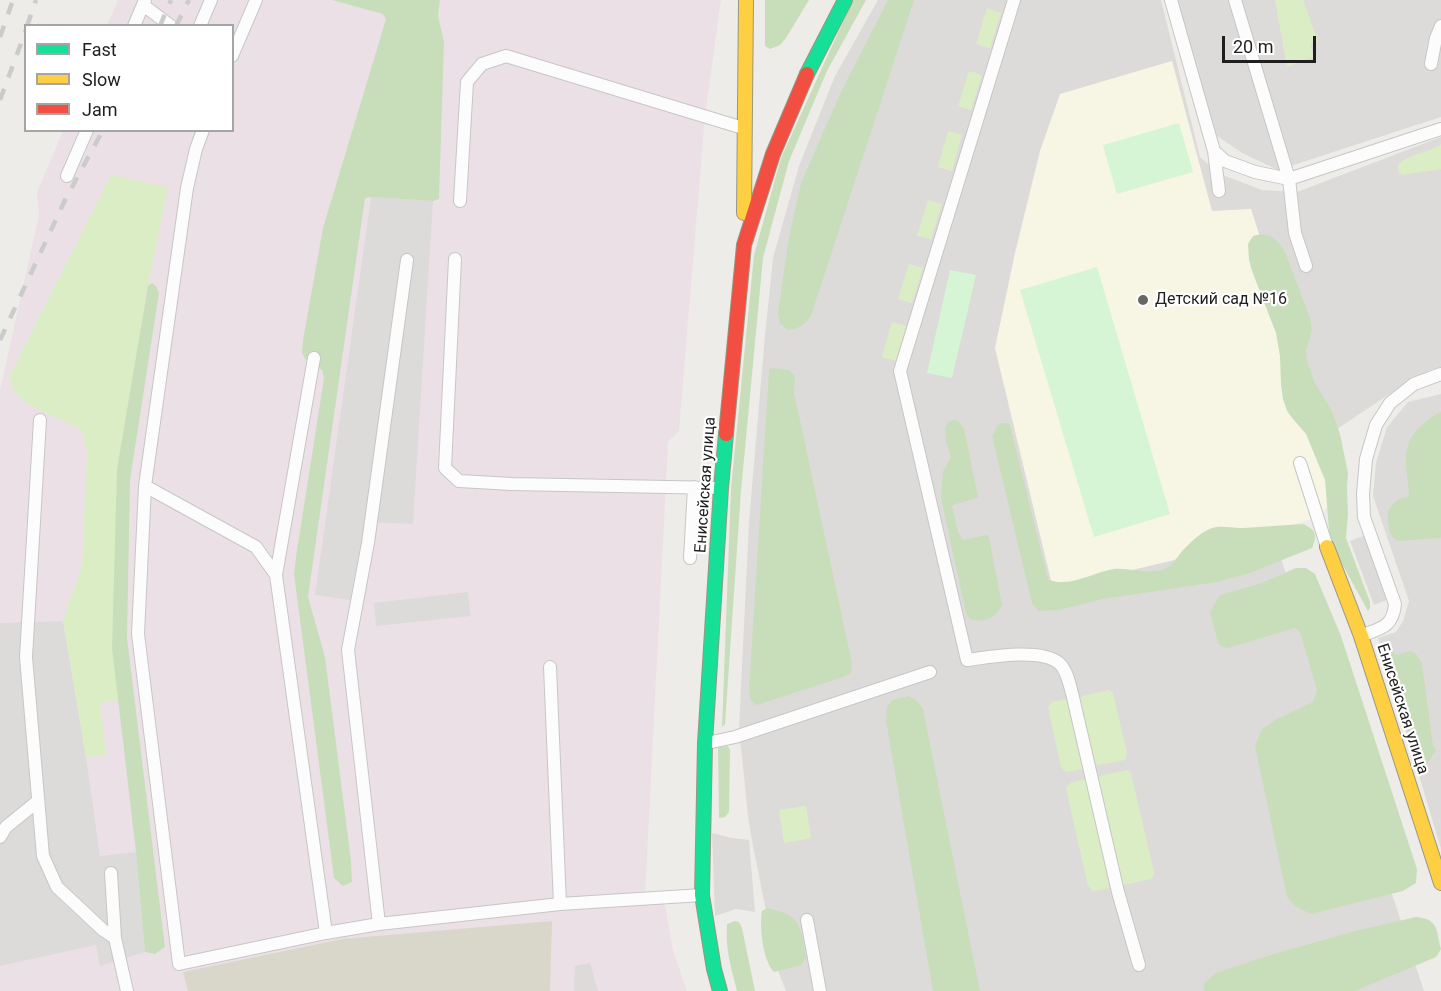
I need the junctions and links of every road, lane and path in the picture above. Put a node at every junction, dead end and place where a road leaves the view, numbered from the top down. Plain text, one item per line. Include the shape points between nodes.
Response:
1 (211, 0) edge
2 (256, 0) edge
3 (746, 0) edge
4 (845, 0) edge
5 (1014, 0) edge
6 (1171, 0) edge
7 (1235, 0) edge
8 (144, 2) edge
9 (135, 24) edge
10 (169, 24) edge
11 (201, 24) edge
12 (1441, 26) edge
13 (234, 51) edge
14 (1431, 64) dead end
15 (744, 128) junction
16 (1441, 129) edge
17 (86, 132) edge
18 (202, 132) edge
19 (1214, 151) junction
20 (67, 176) dead end
21 (1289, 179) junction
22 (1219, 191) dead end
23 (460, 201) dead end
24 (744, 245) junction
25 (455, 259) dead end
26 (407, 260) dead end
27 (1306, 266) dead end
28 (314, 358) dead end
29 (1441, 374) edge
30 (40, 420) dead end
31 (1300, 463) dead end
32 (145, 486) junction
33 (694, 487) junction
34 (721, 488) junction
35 (1327, 547) joint
36 (690, 558) dead end
37 (276, 575) junction
38 (1362, 636) junction
39 (550, 667) dead end
40 (930, 672) dead end
41 (705, 743) junction
42 (38, 801) junction
43 (0, 837) edge
44 (111, 873) dead end
45 (1441, 883) edge
46 (702, 896) junction
47 (560, 904) junction
48 (807, 920) dead end
49 (379, 924) junction
50 (326, 933) junction
51 (115, 938) junction
52 (1139, 965) dead end
53 (127, 991) edge
54 (720, 991) edge
55 (820, 991) edge

1 - 11 lane
2 - 13 lane
3 - 15 main road
4 - 24 main road, Енисейская улица via 812,63 773,154
5 - 52 lane via 900,371 967,660 1032,655 1048,658 1064,669
6 - 19 lane
7 - 21 lane
8 - 9 lane
8 - 10 lane
12 - 14 lane
15 - 23 lane via 506,56 482,64 467,82
15 - 24 main road
16 - 21 lane
17 - 20 lane
18 - 32 lane via 187,188
19 - 21 lane via 1225,161
19 - 22 lane
21 - 27 lane via 1295,233
24 - 34 main road, Енисейская улица
25 - 33 lane via 445,468 459,481
26 - 49 lane via 368,543 348,650
28 - 37 lane
29 - 38 lane via 1414,384 1390,403 1376,425 1369,448 1364,517 1395,604 1388,624
30 - 42 lane via 26,657
31 - 35 lane
32 - 37 lane via 256,547
32 - 50 lane via 138,634 179,964
33 - 34 lane
33 - 36 lane
34 - 41 main road, Енисейская улица
35 - 38 main road, Енисейская улица
37 - 50 lane
38 - 45 main road, Енисейская улица via 1426,817
39 - 47 lane
40 - 41 lane via 735,737
41 - 46 main road, Енисейская улица
42 - 43 lane via 6,827
42 - 51 lane via 43,856 57,887
44 - 51 lane
46 - 47 lane
46 - 54 main road, Енисейская улица
47 - 49 lane
48 - 55 lane
49 - 50 lane
51 - 53 lane

